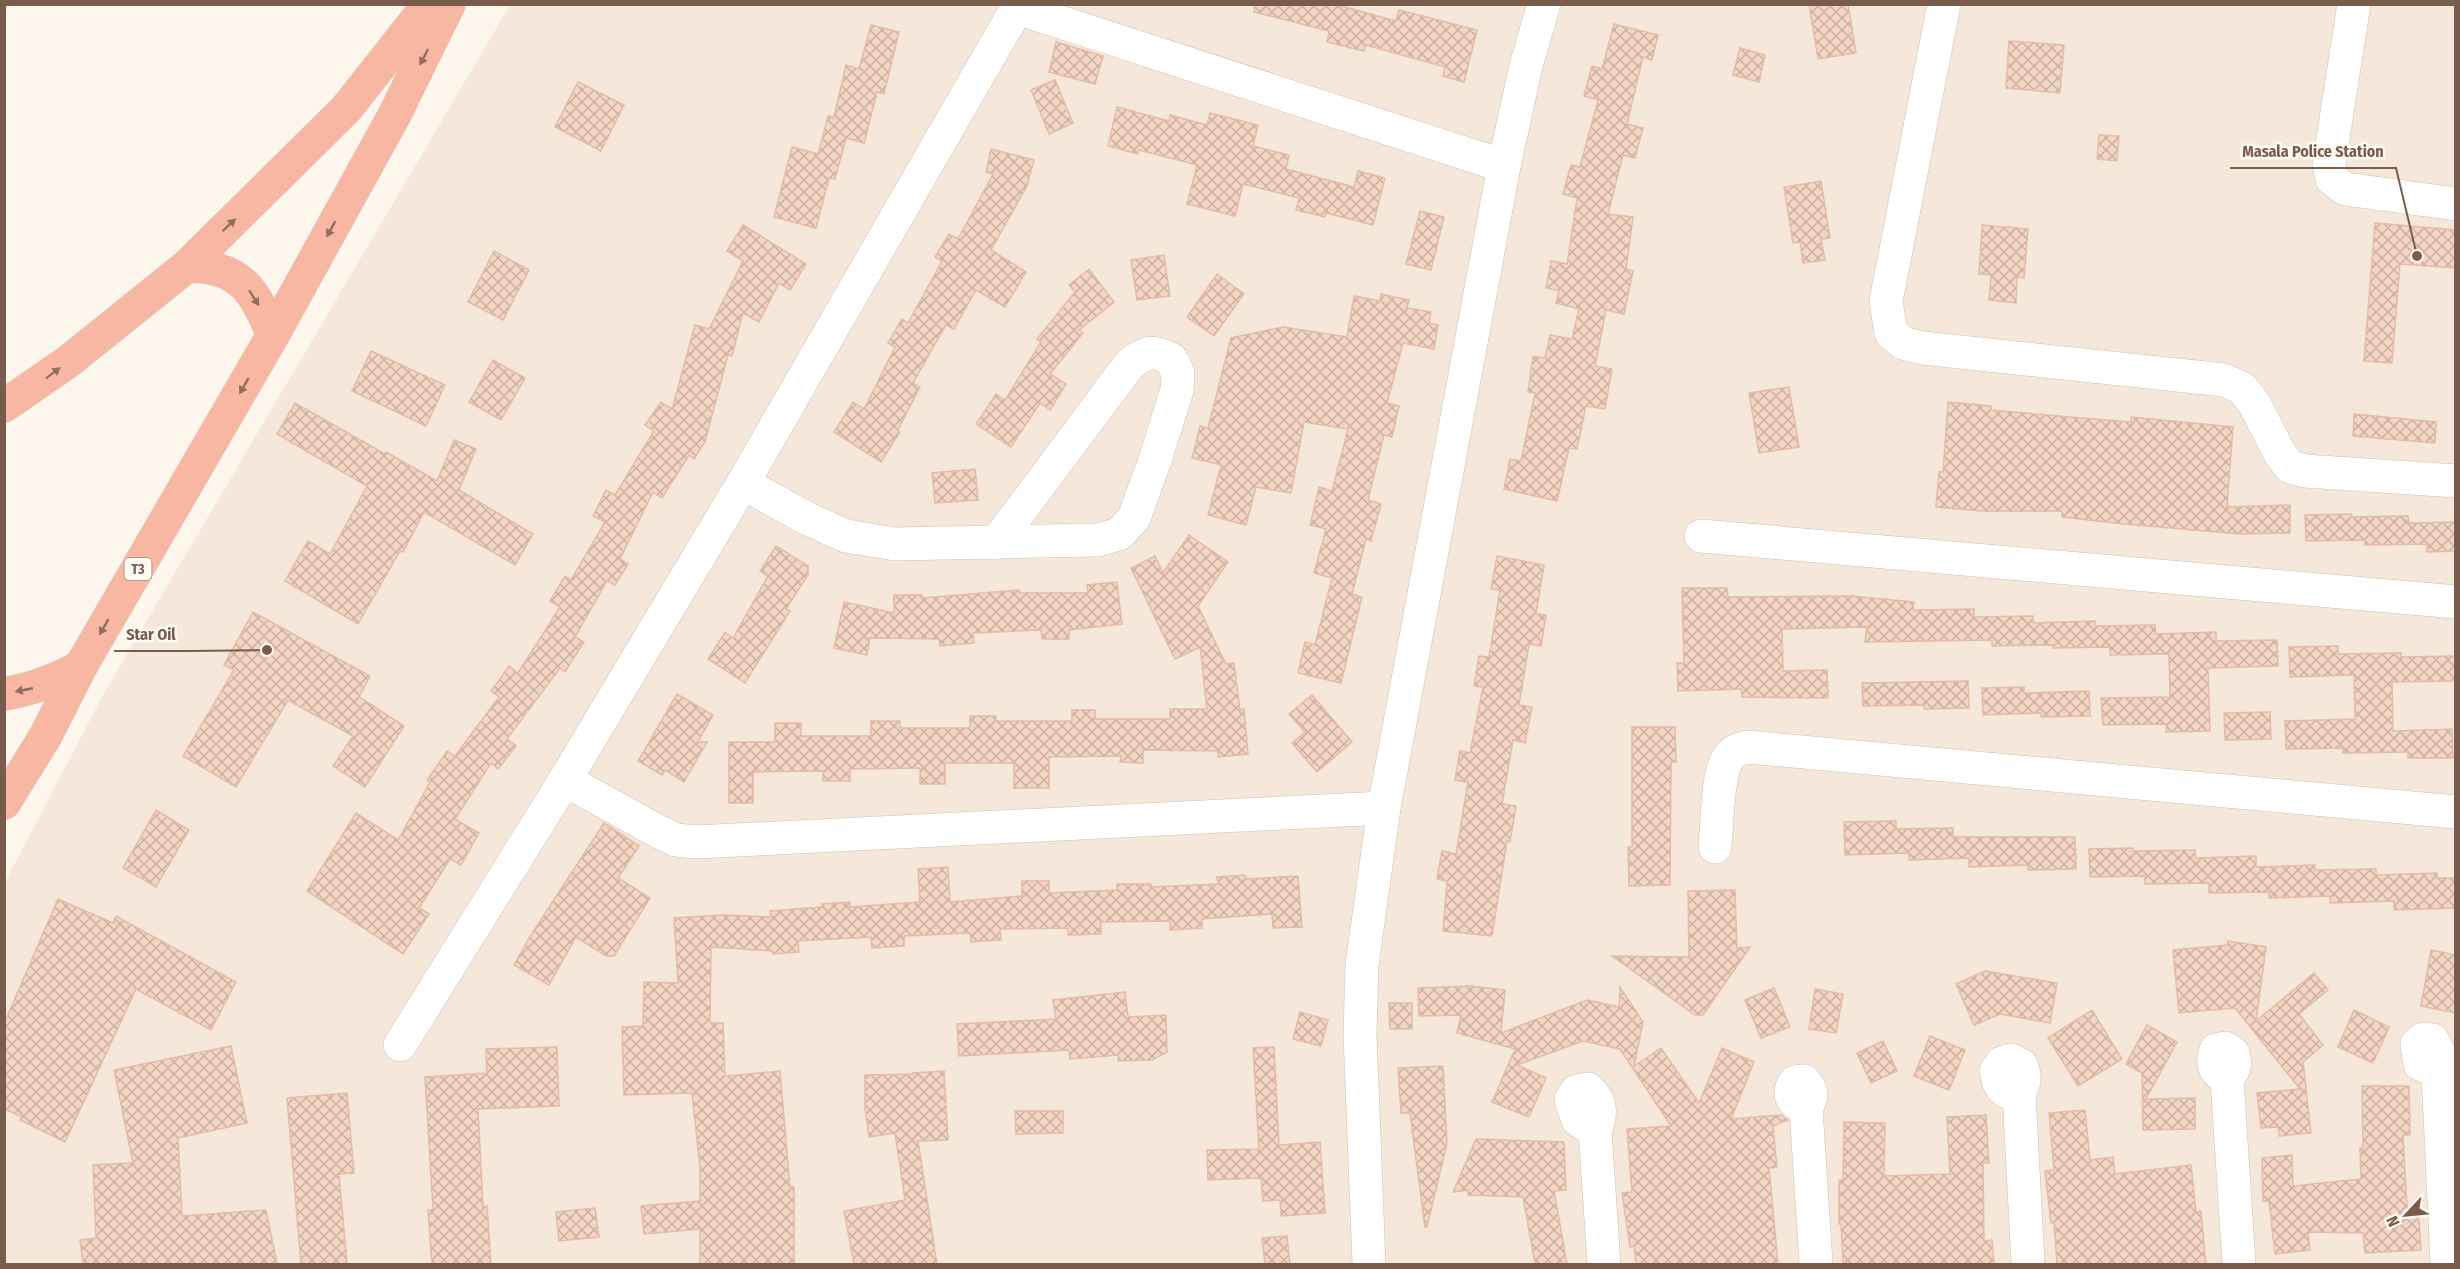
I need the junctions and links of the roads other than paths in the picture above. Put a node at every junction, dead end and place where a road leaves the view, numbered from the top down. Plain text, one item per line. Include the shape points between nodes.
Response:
1 (429, 4) edge
2 (449, 4) edge
3 (1544, 4) edge
4 (1944, 4) edge
5 (2354, 4) edge
6 (1013, 6) edge
7 (1504, 166) junction
8 (2456, 204) edge
9 (187, 266) junction
10 (273, 335) junction
11 (4, 406) edge
12 (2456, 481) edge
13 (743, 483) junction
14 (1701, 536) dead end
15 (996, 543) junction
16 (2456, 602) edge
17 (81, 666) junction
18 (4, 694) edge
19 (566, 780) junction
20 (4, 803) edge
21 (1384, 807) junction
22 (2456, 812) edge
23 (1715, 847) dead end
24 (400, 1045) dead end
25 (2438, 1072) dead end
26 (2227, 1079) dead end
27 (2019, 1093) dead end
28 (1806, 1108) dead end
29 (1595, 1131) dead end
30 (1369, 1264) edge
31 (1604, 1264) edge
32 (1816, 1264) edge
33 (2028, 1264) edge
34 (2239, 1264) edge
35 (2447, 1264) edge

9 -> 1 highway via 346,109
2 -> 10 highway, T3 via 394,114
3 - 7 street
4 - 12 street via 1886,301 1891,333 1903,343 1923,348 2224,380 2242,388 2254,403 2290,467
5 - 8 street via 2329,164 2332,179 2345,189
6 - 7 street
6 - 13 street
7 - 21 street
9 -> 10 highway via 207,266 242,281 256,298
11 -> 9 highway via 69,361
10 -> 17 highway, T3
13 - 15 street via 846,536 895,544
13 - 19 street
14 - 16 street
15 - 15 street via 1098,540 1119,534 1134,518 1177,390 1178,373 1171,359 1158,352 1144,354 1129,365
17 -> 18 highway via 33,689
17 - 20 highway, T3 via 45,737
19 - 21 street via 659,832 676,840 696,842
19 - 24 street
21 - 30 street via 1362,965 1360,1035
22 - 23 street via 1748,747 1736,749 1722,771
25 - 35 street
26 - 34 street
27 - 33 street
28 - 32 street
29 - 31 street

